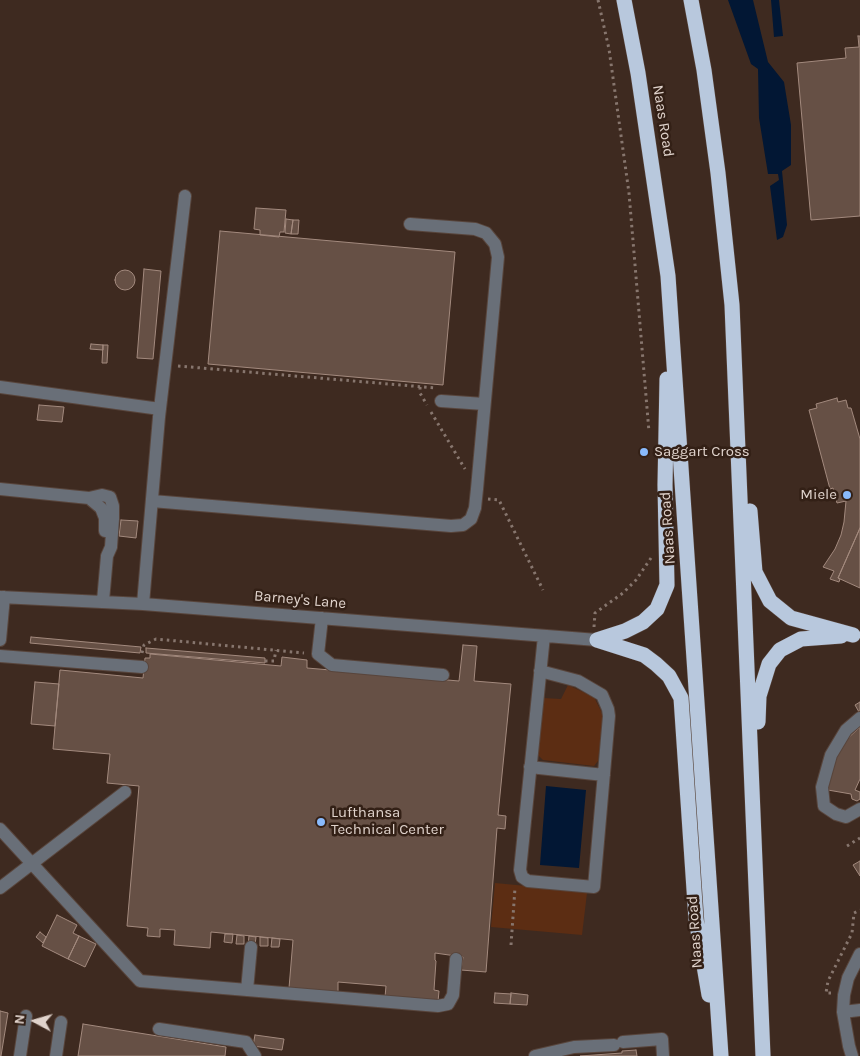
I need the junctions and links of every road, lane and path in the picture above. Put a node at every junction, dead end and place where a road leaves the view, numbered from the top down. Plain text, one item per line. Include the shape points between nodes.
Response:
1 (598, 0) edge
2 (624, 0) edge
3 (691, 0) edge
4 (185, 196) dead end
5 (410, 224) dead end
6 (668, 276) junction
7 (165, 364) junction
8 (0, 387) edge
9 (420, 387) junction
10 (442, 401) joint
11 (484, 404) junction
12 (160, 409) junction
13 (737, 426) junction
14 (650, 440) dead end
15 (0, 490) edge
16 (481, 494) junction
17 (497, 500) dead end
18 (152, 501) junction
19 (653, 551) dead end
20 (543, 590) dead end
21 (2, 597) edge
22 (103, 601) junction
23 (143, 604) junction
24 (322, 618) junction
25 (544, 636) junction
26 (856, 637) edge
27 (0, 640) edge
28 (594, 640) junction
29 (276, 650) junction
30 (318, 654) junction
31 (0, 656) edge
32 (265, 661) dead end
33 (142, 666) joint
34 (540, 671) junction
35 (444, 675) dead end
36 (860, 718) edge
37 (530, 768) junction
38 (604, 775) junction
39 (125, 792) dead end
40 (860, 809) edge
41 (753, 828) junction
42 (0, 829) edge
43 (860, 838) edge
44 (847, 846) dead end
45 (32, 864) junction
46 (522, 877) junction
47 (0, 888) edge
48 (511, 945) dead end
49 (251, 946) dead end
50 (860, 954) edge
51 (456, 959) dead end
52 (247, 990) junction
53 (860, 1010) edge
54 (843, 1012) junction
55 (26, 1016) dead end
56 (61, 1022) dead end
57 (159, 1029) dead end
58 (20, 1056) edge
59 (56, 1056) edge
60 (255, 1056) edge
61 (535, 1056) edge
62 (663, 1056) edge
63 (720, 1056) edge
64 (763, 1056) edge
65 (852, 1056) edge

1 - 14 path via 609,49 630,193
2 - 6 highway, Naas Road
3 - 13 highway via 718,173 732,305
4 - 7 street
5 - 11 street via 475,229 486,233 495,244 498,257
6 - 28 highway via 667,585 657,609 643,622
6 - 63 highway, Naas Road
7 - 9 path
7 - 12 street
8 - 12 street
9 - 10 path via 442,389
9 - 16 path via 420,393
10 - 11 street
11 - 16 street
12 - 18 street
13 - 26 highway via 748,480 755,572 770,601 791,618
13 - 41 highway
15 - 22 street via 110,497 114,506
16 - 18 street via 471,519 463,525 451,526
17 - 20 path
18 - 23 street
19 - 28 path via 636,580 595,613
21 - 22 street, Barney's Lane
21 - 27 street
22 - 23 street, Barney's Lane
23 - 24 street, Barney's Lane
24 - 25 street, Barney's Lane
24 - 30 street
25 - 28 street, Barney's Lane
25 - 34 street
26 - 41 highway via 801,638 780,650 769,664 759,696
28 - 63 highway via 644,655 668,676 681,698 696,919
29 - 30 path
29 - 32 path via 274,662
29 - 33 path via 156,639 144,645
30 - 35 street via 332,665
31 - 33 street
34 - 37 street
34 - 38 street via 578,681 602,695 610,716
36 - 40 street via 846,730 831,755 822,787 824,806 836,814 846,817
37 - 38 street
37 - 46 street via 520,870
38 - 46 street via 594,887 528,881
39 - 45 street
41 - 64 highway
42 - 45 street
43 - 44 path
45 - 47 street
45 - 52 street via 140,981
46 - 48 path via 515,885
49 - 52 street
50 - 54 street via 848,978
51 - 52 street via 453,995 448,1004 438,1006
53 - 54 street
54 - 65 street
55 - 58 street
56 - 59 street
57 - 60 street via 246,1042
61 - 62 street via 574,1047 662,1039

